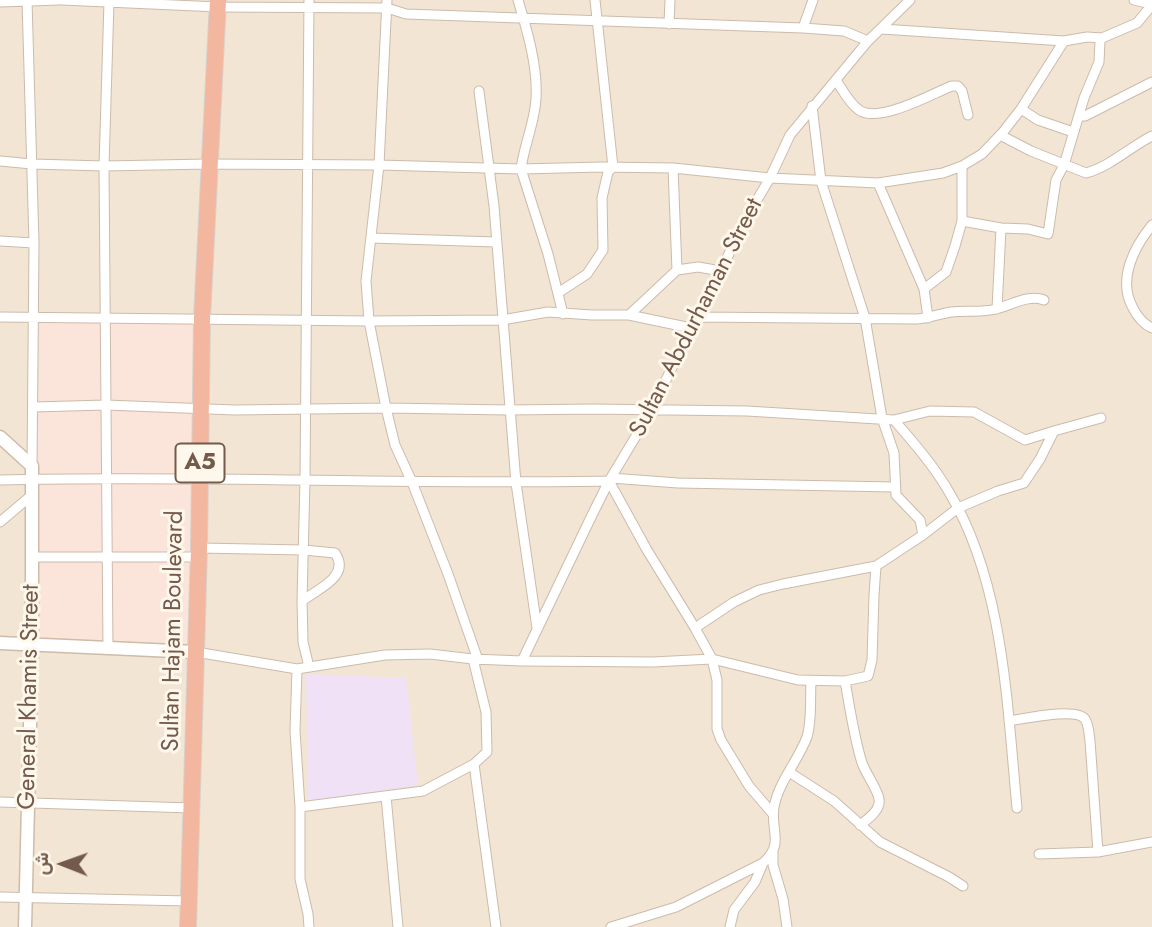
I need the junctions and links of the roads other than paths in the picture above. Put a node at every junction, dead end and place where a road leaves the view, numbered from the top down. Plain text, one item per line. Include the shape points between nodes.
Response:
1 (60, 0) edge
2 (518, 0) edge
3 (594, 0) edge
4 (670, 0) edge
5 (813, 0) edge
6 (910, 0) edge
7 (1134, 0) edge
8 (27, 1) edge
9 (0, 2) edge
10 (109, 2) junction
11 (127, 2) edge
12 (218, 3) edge
13 (308, 3) edge
14 (387, 4) edge
15 (1152, 5) edge
16 (523, 18) junction
17 (597, 21) junction
18 (669, 24) junction
19 (803, 28) junction
20 (882, 29) junction
21 (1102, 38) junction
22 (1064, 40) junction
23 (868, 41) junction
24 (836, 80) junction
25 (1152, 82) edge
26 (479, 91) dead end
27 (812, 106) junction
28 (1021, 109) junction
29 (968, 115) dead end
30 (1079, 116) junction
31 (1073, 132) junction
32 (1000, 135) junction
33 (1152, 136) edge
34 (0, 161) edge
35 (32, 164) junction
36 (209, 164) junction
37 (379, 164) junction
38 (308, 165) junction
39 (1064, 165) junction
40 (104, 166) junction
41 (962, 166) junction
42 (613, 167) junction
43 (489, 168) junction
44 (673, 168) junction
45 (521, 169) junction
46 (770, 178) junction
47 (821, 181) junction
48 (878, 183) junction
49 (962, 221) junction
50 (1152, 225) edge
51 (1001, 228) junction
52 (371, 239) junction
53 (0, 242) edge
54 (496, 242) junction
55 (34, 243) junction
56 (677, 270) junction
57 (721, 271) junction
58 (924, 289) junction
59 (558, 293) junction
60 (1045, 300) dead end
61 (997, 309) junction
62 (563, 314) junction
63 (629, 315) junction
64 (0, 317) edge
65 (33, 317) junction
66 (698, 317) junction
67 (106, 318) junction
68 (202, 318) junction
69 (865, 318) junction
70 (928, 318) junction
71 (307, 320) junction
72 (502, 320) junction
73 (369, 321) junction
74 (691, 328) junction
75 (1152, 328) edge
76 (106, 405) junction
77 (33, 407) junction
78 (201, 408) junction
79 (386, 408) junction
80 (306, 409) junction
81 (509, 410) junction
82 (651, 411) junction
83 (882, 418) junction
84 (1101, 418) dead end
85 (894, 420) junction
86 (1054, 431) junction
87 (0, 437) edge
88 (32, 473) junction
89 (200, 478) junction
90 (107, 479) junction
91 (0, 480) edge
92 (305, 480) junction
93 (610, 480) junction
94 (412, 482) junction
95 (516, 483) junction
96 (895, 487) junction
97 (33, 495) junction
98 (958, 508) junction
99 (0, 522) edge
100 (923, 535) junction
101 (304, 550) junction
102 (199, 552) junction
103 (108, 556) junction
104 (33, 557) junction
105 (876, 566) junction
106 (302, 601) junction
107 (695, 628) junction
108 (537, 629) junction
109 (0, 643) edge
110 (32, 645) junction
111 (108, 649) junction
112 (196, 652) junction
113 (475, 659) junction
114 (712, 659) junction
115 (522, 661) junction
116 (309, 667) junction
117 (298, 669) junction
118 (845, 681) junction
119 (811, 682) junction
120 (1009, 721) junction
121 (474, 764) junction
122 (789, 772) junction
123 (386, 796) junction
124 (0, 802) edge
125 (28, 804) junction
126 (300, 807) junction
127 (192, 808) junction
128 (1017, 808) dead end
129 (773, 814) junction
130 (860, 825) junction
131 (1152, 842) edge
132 (1098, 852) junction
133 (773, 853) junction
134 (1039, 854) dead end
135 (763, 863) junction
136 (963, 886) dead end
137 (0, 897) edge
138 (26, 897) junction
139 (189, 901) junction
140 (25, 927) edge
141 (188, 927) edge
142 (309, 927) edge
143 (398, 927) edge
144 (496, 927) edge
145 (611, 927) edge
146 (730, 927) edge
147 (787, 927) edge

1 - 8 street
1 - 10 street
2 - 16 street
3 - 17 street
4 - 18 street
5 - 19 street
6 - 20 street, Sultan Abdurhaman Street
7 - 15 street
8 - 9 street
8 - 35 street
10 - 11 street
10 - 40 street
11 - 12 street
12 - 13 street
12 - 36 highway, Sultan Hajam Boulevard / A5
13 - 14 street
13 - 38 street
14 - 16 street via 406,14
14 - 37 street
15 - 21 street via 1138,23
16 - 17 street
16 - 45 street via 536,97
17 - 18 street
17 - 42 street
18 - 19 street
19 - 23 street via 844,31
20 - 22 street
20 - 23 street, Sultan Abdurhaman Street
21 - 22 street
21 - 30 street via 1099,62
22 - 28 street
23 - 24 street, Sultan Abdurhaman Street
24 - 27 street, Sultan Abdurhaman Street
24 - 29 street via 859,110 868,114 900,108 958,86
25 - 30 street
26 - 43 street
27 - 46 street, Sultan Abdurhaman Street via 790,135
27 - 47 street
28 - 31 street
28 - 32 street
30 - 31 street
31 - 39 street
32 - 39 street
32 - 41 street
33 - 39 street via 1086,173
34 - 35 street
35 - 40 street
35 - 55 street
36 - 38 street
36 - 40 street
36 - 68 highway, Sultan Hajam Boulevard / A5
37 - 38 street
37 - 43 street
37 - 52 street
38 - 71 street
39 - 51 street via 1056,180 1048,234
40 - 67 street
41 - 48 street
41 - 49 street
42 - 44 street
42 - 45 street
42 - 59 street via 602,198 603,250 587,274
43 - 45 street
43 - 54 street
44 - 46 street
44 - 56 street
45 - 59 street
46 - 47 street
46 - 57 street, Sultan Abdurhaman Street
47 - 48 street
47 - 69 street
48 - 58 street
49 - 51 street
49 - 58 street via 946,272
50 - 75 street via 1132,256 1127,286 1137,316
51 - 61 street
52 - 54 street
52 - 73 street via 366,281
53 - 55 street
54 - 72 street
55 - 65 street
56 - 57 street
56 - 63 street
57 - 66 street, Sultan Abdurhaman Street
58 - 70 street
59 - 62 street
60 - 61 street via 1017,301
61 - 70 street
62 - 63 street
62 - 72 street
63 - 74 street
64 - 65 street
65 - 67 street
65 - 77 street
66 - 69 street
66 - 74 street, Sultan Abdurhaman Street
67 - 68 street
67 - 76 street
68 - 71 street
68 - 78 highway, Sultan Hajam Boulevard / A5
69 - 70 street
69 - 83 street
71 - 73 street
71 - 80 street
72 - 73 street
72 - 81 street
73 - 79 street
74 - 82 street, Sultan Abdurhaman Street
76 - 77 street
76 - 78 street
76 - 90 street
77 - 88 street
78 - 80 street
78 - 89 highway, Sultan Hajam Boulevard / A5
79 - 80 street
79 - 81 street
79 - 94 street via 395,445
80 - 92 street
81 - 82 street
81 - 95 street
82 - 83 street
82 - 93 street, Sultan Abdurhaman Street
83 - 85 street
83 - 96 street via 894,453
84 - 86 street
85 - 86 street via 930,411 974,412 1025,440
85 - 98 street via 939,475
86 - 98 street via 1024,483
87 - 88 main road
88 - 90 street
88 - 91 street
88 - 97 main road, General Khamis Street
89 - 90 street
89 - 92 street
89 - 102 highway, Sultan Hajam Boulevard / A5
90 - 103 street
92 - 94 street
92 - 101 street
93 - 95 street
93 - 96 street
93 - 107 street
93 - 108 street, Sultan Abdurhaman Street
94 - 95 street
94 - 113 street
95 - 108 street
96 - 100 street via 896,495 920,520
97 - 99 street
97 - 104 main road, General Khamis Street
98 - 100 street
98 - 120 street via 974,542 993,613
100 - 105 street
101 - 102 street
101 - 106 street
101 - 106 street via 335,553 340,568 336,578
102 - 103 street
102 - 112 highway, Sultan Hajam Boulevard / A5
103 - 104 street
103 - 111 street
104 - 110 main road, General Khamis Street
105 - 107 street via 759,590
105 - 118 street via 871,667 868,676
106 - 116 street
107 - 114 street
108 - 115 street, Sultan Abdurhaman Street
109 - 110 main road
110 - 111 main road
110 - 125 main road, General Khamis Street
111 - 112 main road
112 - 117 street
112 - 127 highway, Sultan Hajam Boulevard / A5
113 - 115 street
113 - 116 street via 385,655
113 - 121 street via 486,712 487,752
114 - 115 street
114 - 119 street
114 - 129 street via 721,740 749,786
116 - 117 street
117 - 126 street via 295,731
118 - 119 street
118 - 130 street via 863,766 879,798 873,815
119 - 122 street via 807,735
120 - 128 street
120 - 132 street via 1068,713 1084,718 1090,741
121 - 123 street via 423,791
121 - 144 street
122 - 129 street
122 - 130 street via 834,801
123 - 126 street
123 - 143 street
124 - 125 street
125 - 127 street
125 - 138 main road, General Khamis Street
126 - 142 street via 300,879
127 - 139 highway, Sultan Hajam Boulevard / A5
129 - 133 street
130 - 136 street via 880,842
131 - 132 street
132 - 134 street
133 - 135 street
133 - 147 street
135 - 145 street via 676,906
135 - 146 street via 734,910
137 - 138 street
138 - 139 street
138 - 140 main road, General Khamis Street
139 - 141 highway, Sultan Hajam Boulevard / A5

